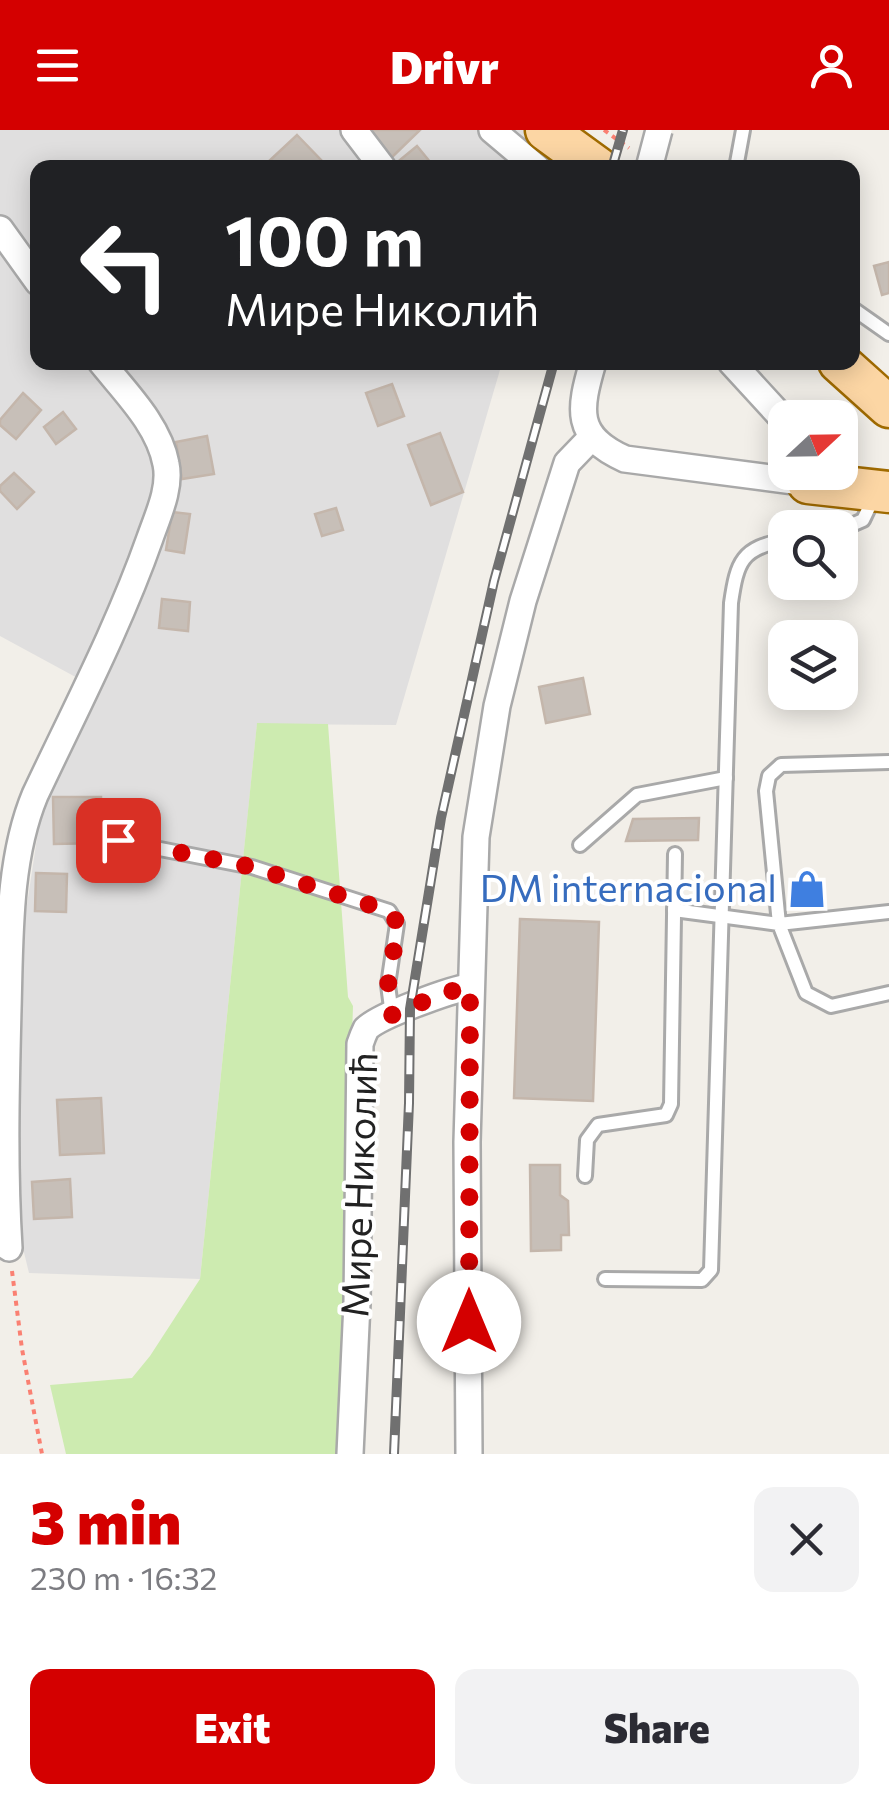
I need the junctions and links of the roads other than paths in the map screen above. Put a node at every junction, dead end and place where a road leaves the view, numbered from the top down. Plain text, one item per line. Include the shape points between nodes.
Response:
1 (354, 130) edge
2 (492, 130) edge
3 (546, 130) edge
4 (660, 130) edge
5 (743, 130) edge
6 (378, 160) edge
7 (528, 160) edge
8 (587, 160) edge
9 (651, 160) edge
10 (737, 160) edge
11 (0, 229) edge
12 (30, 271) edge
13 (860, 314) edge
14 (889, 334) edge
15 (108, 370) edge
16 (591, 370) edge
17 (738, 370) edge
18 (848, 370) edge
19 (768, 403) edge
20 (889, 407) edge
21 (592, 437) junction
22 (768, 474) edge
23 (858, 487) edge
24 (883, 491) edge
25 (858, 522) edge
26 (768, 544) edge
27 (889, 762) edge
28 (726, 778) junction
29 (118, 840) dead end
30 (580, 845) dead end
31 (675, 854) dead end
32 (674, 910) junction
33 (889, 912) edge
34 (723, 915) junction
35 (780, 924) junction
36 (470, 988) junction
37 (889, 993) edge
38 (392, 1015) junction
39 (586, 1176) dead end
40 (8, 1248) road end
41 (605, 1279) dead end
42 (350, 1454) edge
43 (469, 1454) edge

1 - 6 street
2 - 7 street
3 - 8 main road
4 - 9 street, bridge
5 - 10 lane
11 - 12 street
13 - 14 lane
15 - 40 street via 161,443 168,468 129,596 26,826 10,954
16 - 21 street via 582,415
17 - 19 street
18 - 20 main road
21 - 22 street via 625,459
21 - 36 street via 567,463 497,706 476,837
23 - 24 main road
24 - 25 lane
26 - 28 lane via 736,570 730,602
27 - 35 lane via 781,764 769,776
28 - 30 lane via 637,795
28 - 34 lane
29 - 38 lane via 252,867 389,911 398,924 388,985
31 - 32 lane
32 - 34 lane
32 - 39 lane via 671,1104 666,1115 598,1125 587,1140
33 - 35 lane
34 - 35 lane
34 - 41 lane via 711,1270 702,1280
35 - 37 lane via 806,993 830,1006
36 - 38 street, Мире Николић
36 - 43 street
38 - 42 street, Мире Николић via 366,1030 358,1056

